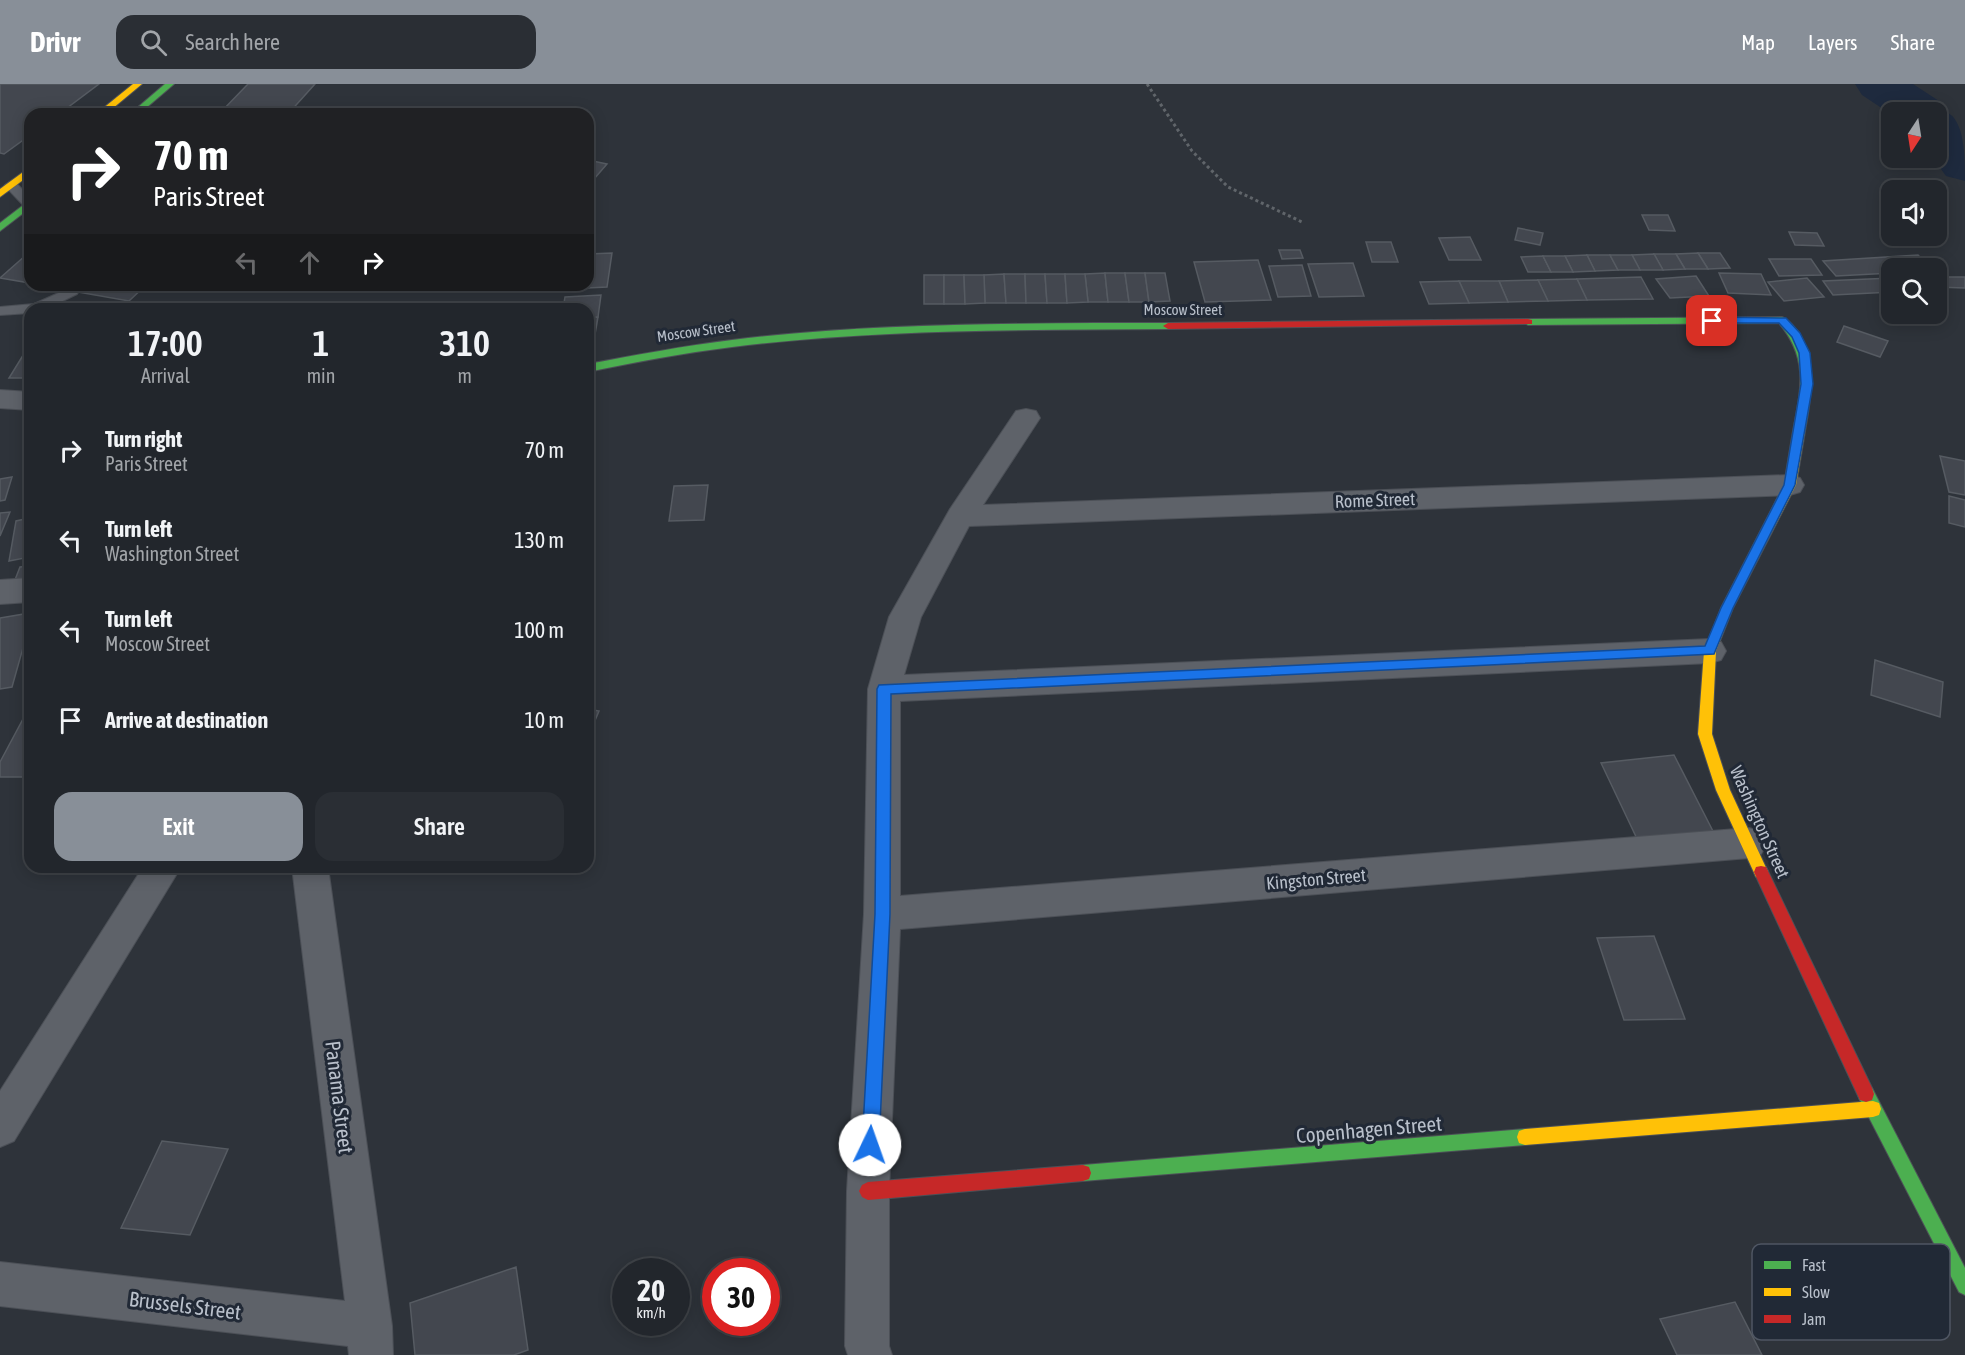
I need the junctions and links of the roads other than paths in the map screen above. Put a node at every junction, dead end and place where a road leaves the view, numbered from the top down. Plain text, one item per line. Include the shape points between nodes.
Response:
1 (138, 84) edge
2 (170, 84) edge
3 (108, 108) edge
4 (141, 108) edge
5 (24, 175) edge
6 (5, 189) edge
7 (24, 200) edge
8 (24, 209) edge
9 (0, 228) edge
10 (72, 291) dead end
11 (47, 303) edge
12 (24, 309) edge
13 (0, 311) edge
14 (1782, 320) joint
15 (594, 366) edge
16 (0, 399) edge
17 (24, 401) edge
18 (1026, 418) dead end
19 (1790, 485) junction
20 (960, 516) junction
21 (24, 590) edge
22 (0, 592) edge
23 (1710, 651) junction
24 (884, 689) junction
25 (1749, 843) junction
26 (159, 873) edge
27 (311, 873) edge
28 (882, 914) junction
29 (1873, 1109) junction
30 (0, 1127) edge
31 (868, 1191) junction
32 (1943, 1244) edge
33 (1950, 1257) edge
34 (0, 1284) edge
35 (1965, 1286) edge
36 (371, 1341) edge
37 (870, 1355) edge

1 - 3 main road
2 - 4 main road
5 - 6 main road
6 - 7 lane
8 - 9 main road
10 - 11 lane
12 - 13 lane
14 - 15 main road, Moscow Street via 936,329 750,341 633,356
14 - 19 main road, Washington Street via 1797,335 1804,353 1807,384
16 - 17 street
18 - 20 street
19 - 20 street, Rome Street
19 - 23 main road, Washington Street via 1727,608
20 - 24 street via 905,617
21 - 22 street
23 - 24 street
23 - 25 main road, Washington Street via 1705,735 1723,790
24 - 28 street
25 - 28 street, Kingston Street
25 - 29 main road, Washington Street
26 - 30 street
27 - 36 street, Panama Street
28 - 31 street
29 - 31 main road, Copenhagen Street
29 - 32 main road, Washington Street
31 - 37 street
33 - 35 main road, Washington Street
34 - 36 street, Brussels Street

